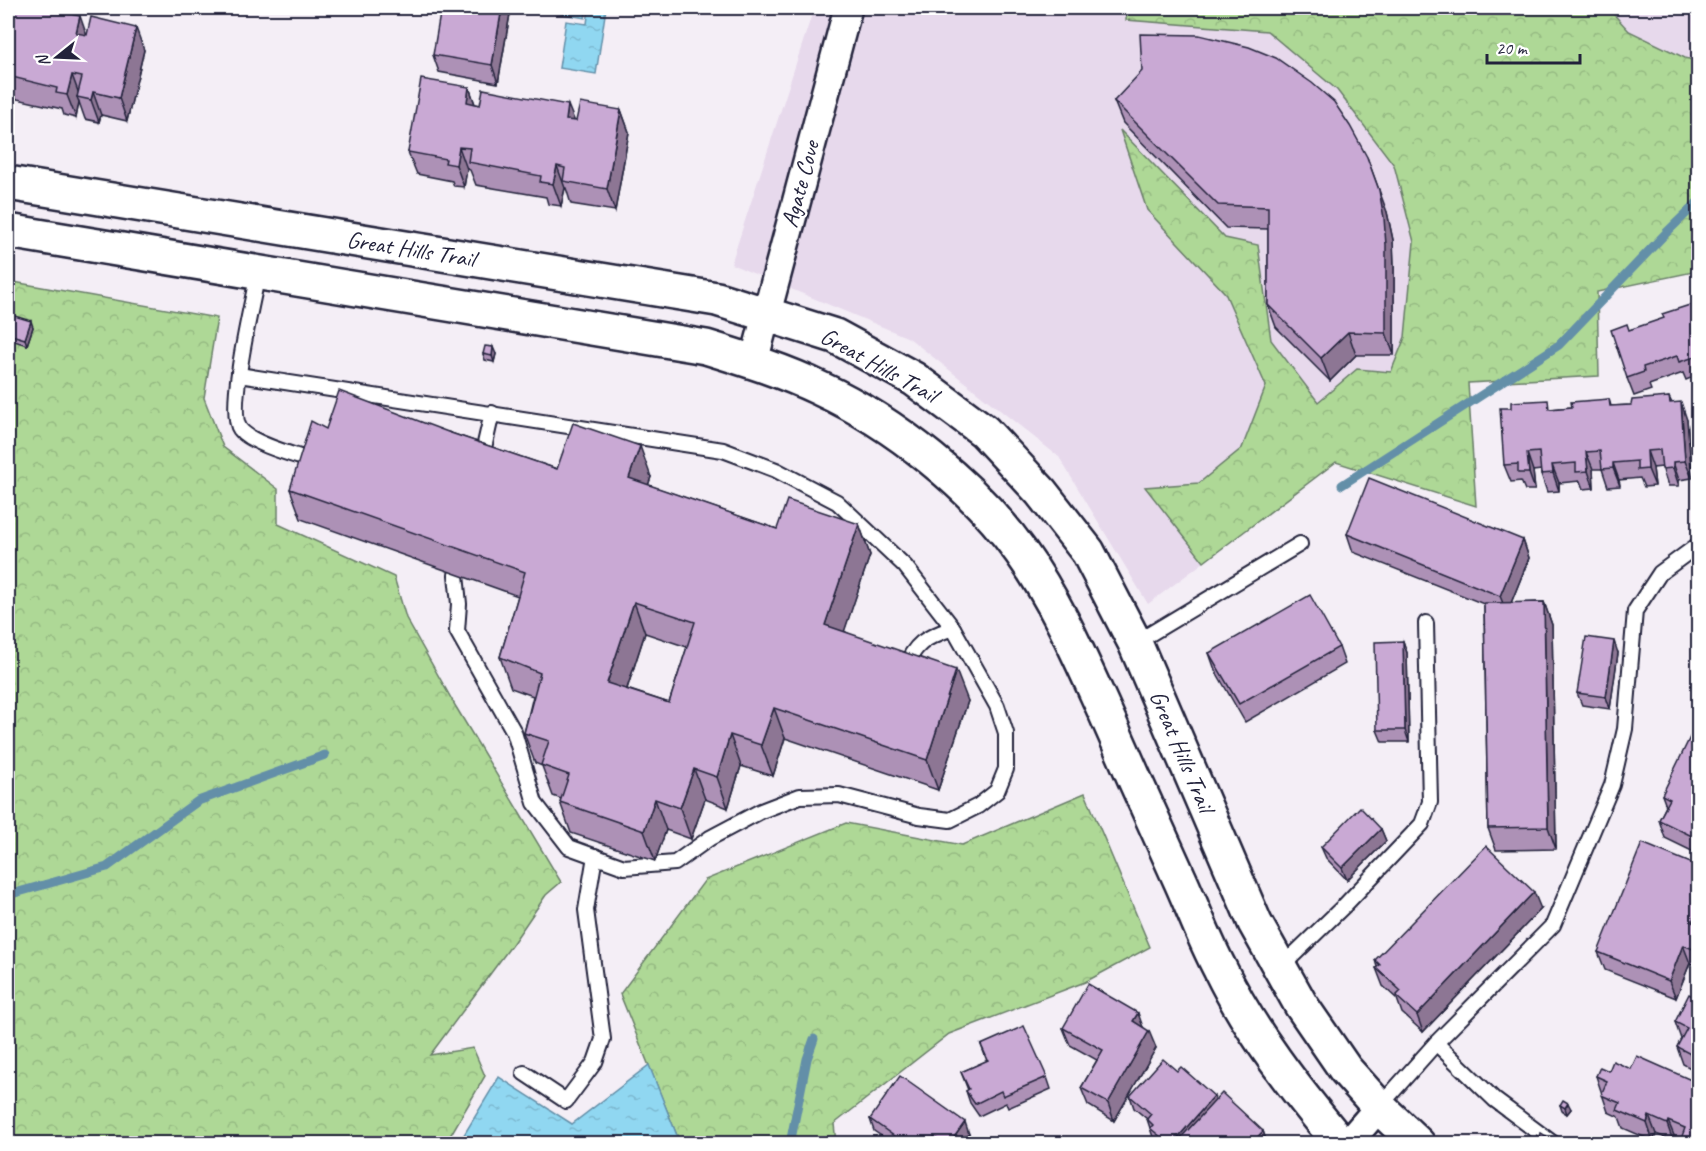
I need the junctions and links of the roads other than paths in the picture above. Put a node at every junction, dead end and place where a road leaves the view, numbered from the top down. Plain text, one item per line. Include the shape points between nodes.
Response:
1 (848, 8) edge
2 (8, 183) edge
3 (8, 231) edge
4 (258, 273) junction
5 (766, 313) junction
6 (753, 361) junction
7 (239, 375) junction
8 (492, 413) junction
9 (318, 463) edge
10 (479, 469) edge
11 (1300, 544) dead end
12 (1698, 545) edge
13 (456, 575) edge
14 (1426, 623) dead end
15 (952, 628) junction
16 (1136, 643) junction
17 (900, 677) edge
18 (595, 856) junction
19 (1280, 968) junction
20 (1436, 1042) junction
21 (524, 1072) dead end
22 (1378, 1107) junction
23 (1341, 1143) edge
24 (1347, 1143) edge
25 (1418, 1143) edge
26 (1554, 1143) edge

1 - 5 street, Agate Cove
2 - 5 street, Great Hills Trail via 717,299
3 - 4 street, Great Hills Trail
4 - 6 street, Great Hills Trail via 706,347
4 - 7 lane
5 - 6 street, Agate Cove
5 - 16 street, Great Hills Trail via 835,336 914,379 984,431 1041,492 1089,552
6 - 23 street, Great Hills Trail via 822,389 881,422 975,497 1020,551 1051,599 1081,658 1220,971 1302,1098
7 - 8 lane
7 - 9 lane via 235,413 240,429 260,442
8 - 10 lane
8 - 15 lane via 723,450 776,470 837,502 904,566
11 - 16 lane
12 - 20 lane via 1660,573 1635,611 1625,729 1612,785 1553,925
13 - 18 lane via 458,631 514,732 535,803 569,847
14 - 19 lane via 1430,802 1422,824
15 - 17 lane via 927,637 910,655
15 - 18 lane via 997,706 1006,733 1006,769 997,791 978,806 950,820 839,795 800,796 710,838 675,863 624,867
16 - 19 street, Great Hills Trail via 1255,922
18 - 21 lane via 586,910 603,1039 595,1062 566,1101
19 - 22 street, Great Hills Trail via 1345,1069
20 - 22 lane
20 - 26 lane via 1495,1100
22 - 24 street
22 - 25 street, Great Hills Trail

